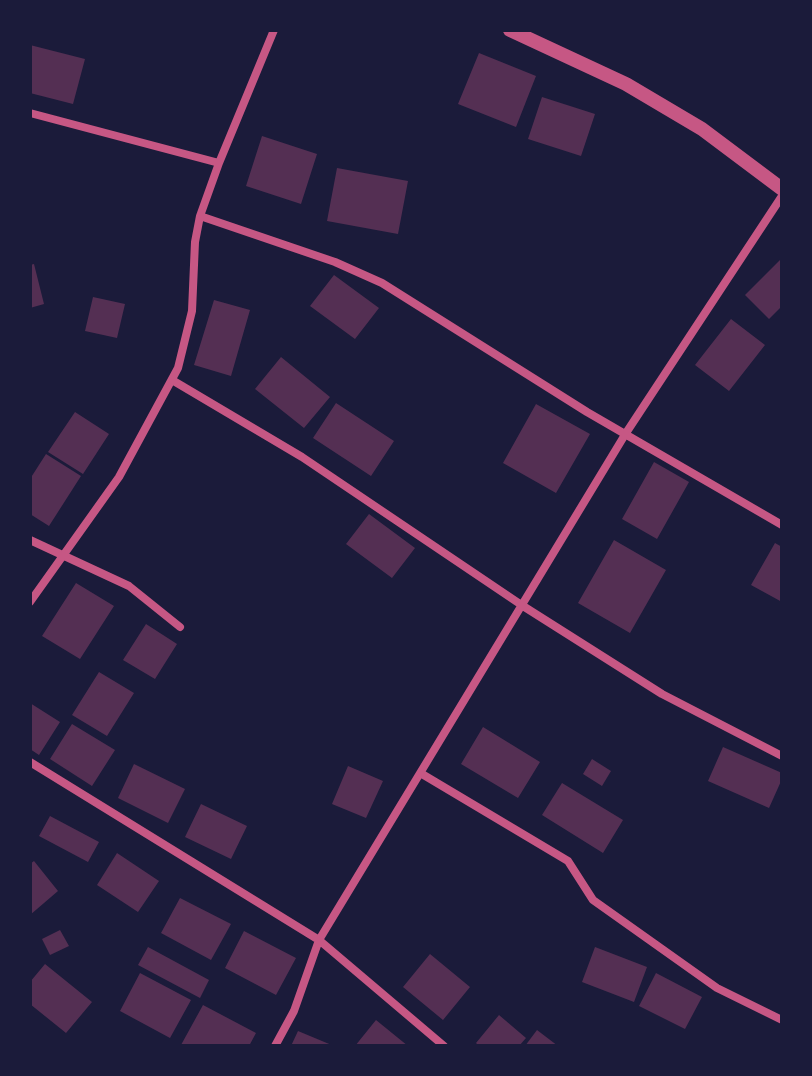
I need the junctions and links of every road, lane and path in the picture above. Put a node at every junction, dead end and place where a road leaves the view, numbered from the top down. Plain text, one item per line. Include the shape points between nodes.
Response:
1 (274, 30) edge
2 (510, 30) edge
3 (30, 113) edge
4 (219, 163) junction
5 (782, 189) edge
6 (782, 196) edge
7 (200, 216) junction
8 (172, 380) junction
9 (626, 433) junction
10 (782, 525) edge
11 (30, 540) edge
12 (61, 556) junction
13 (30, 602) edge
14 (523, 606) junction
15 (180, 627) dead end
16 (782, 756) edge
17 (30, 762) edge
18 (422, 774) junction
19 (319, 940) junction
20 (782, 1020) edge
21 (275, 1046) edge
22 (444, 1046) edge

1 - 4 street
2 - 5 street via 626,84 702,129
3 - 4 street
4 - 7 street
6 - 9 street
7 - 8 street via 190,322
7 - 9 street via 382,283
8 - 12 street via 119,477
8 - 14 street via 302,457
9 - 10 street
9 - 14 street
11 - 12 street
12 - 13 street
12 - 15 street via 129,586
14 - 16 street via 662,694
14 - 18 street
17 - 19 street
18 - 19 street
18 - 20 street via 568,861 593,900 717,988
19 - 21 street via 294,1011
19 - 22 street

